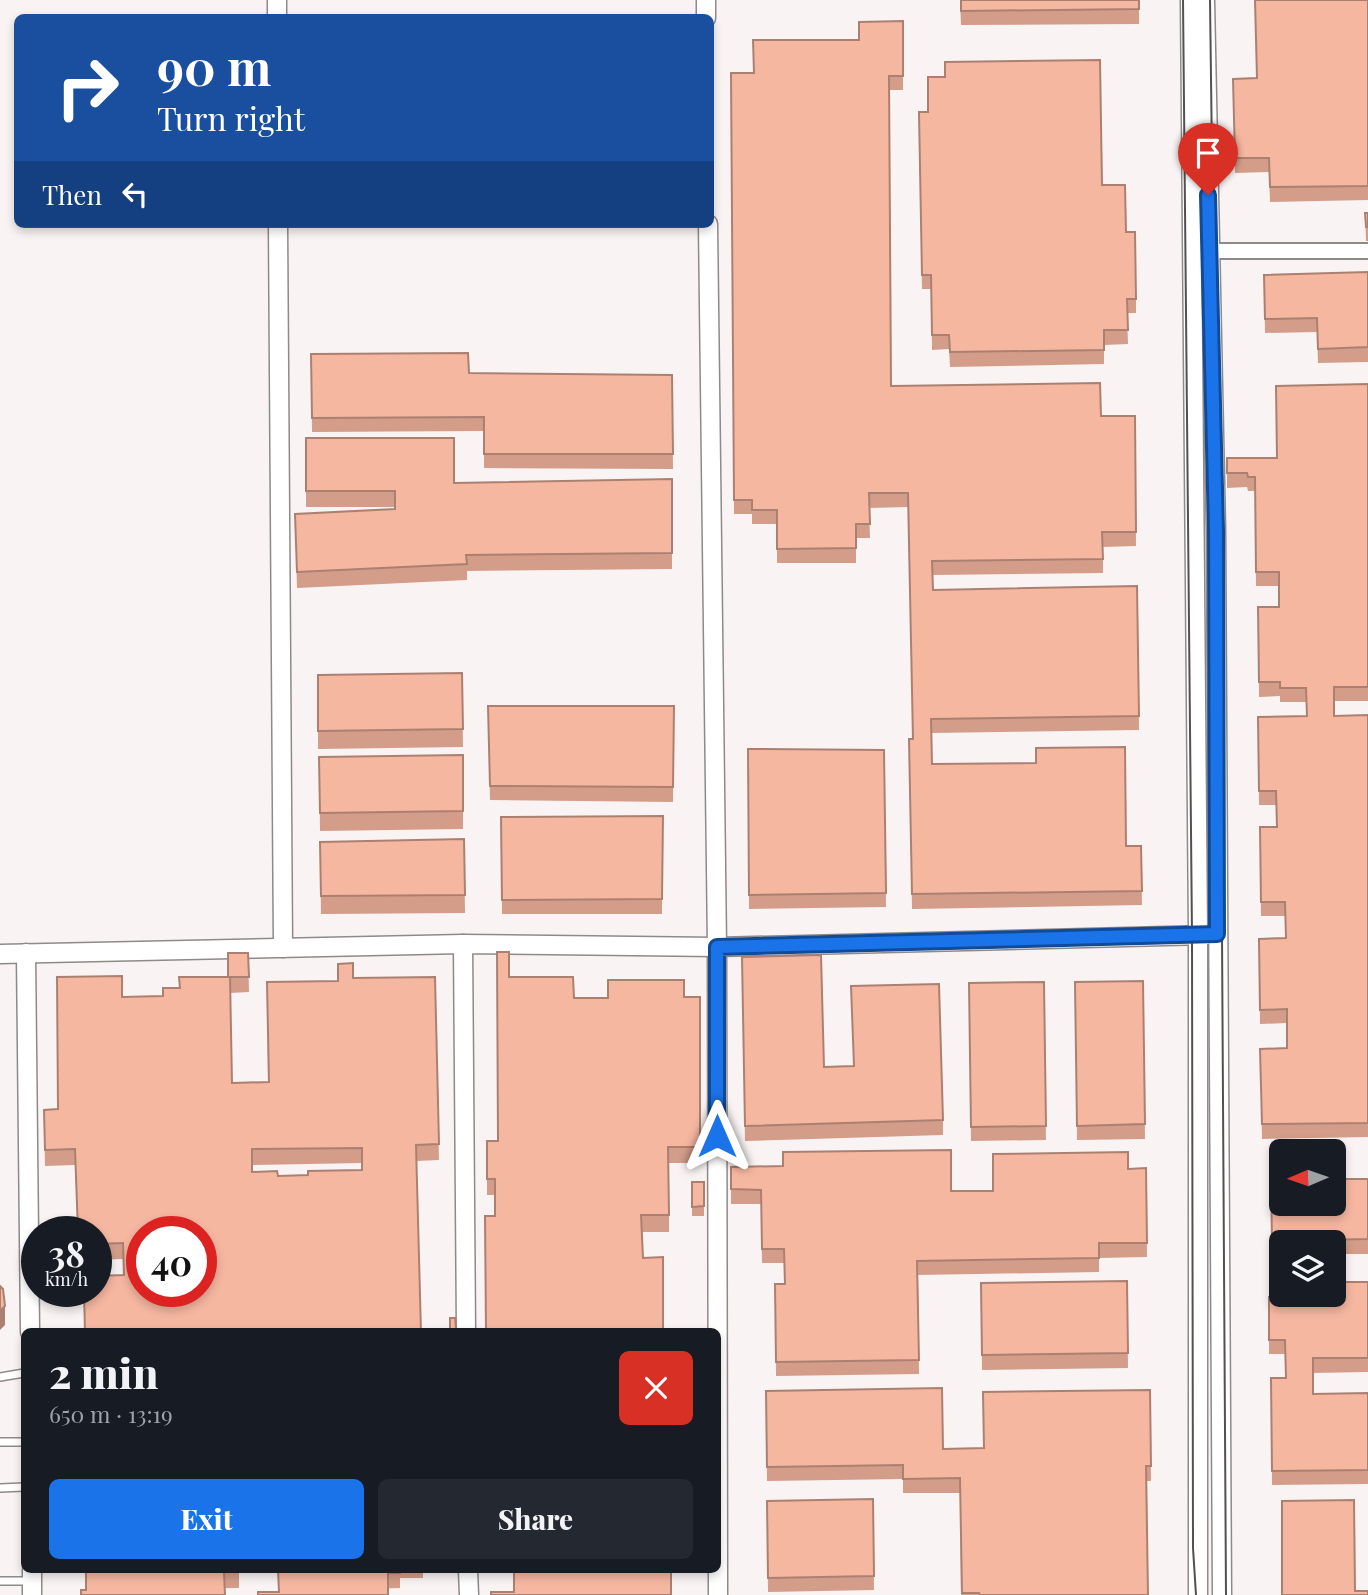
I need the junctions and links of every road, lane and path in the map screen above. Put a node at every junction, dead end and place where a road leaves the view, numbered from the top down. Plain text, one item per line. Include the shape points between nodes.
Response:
1 (1190, 0) edge
2 (1205, 0) edge
3 (278, 228) edge
4 (708, 228) edge
5 (1201, 251) junction
6 (1368, 251) edge
7 (1217, 934) junction
8 (1198, 935) junction
9 (463, 944) junction
10 (717, 947) junction
11 (283, 948) junction
12 (26, 953) junction
13 (0, 954) edge
14 (30, 1328) edge
15 (466, 1328) edge
16 (718, 1328) edge
17 (21, 1374) edge
18 (0, 1377) edge
19 (0, 1442) edge
20 (21, 1442) edge
21 (21, 1487) edge
22 (0, 1488) edge
23 (468, 1573) edge
24 (718, 1573) edge
25 (0, 1581) edge
26 (32, 1582) edge
27 (469, 1595) edge
28 (718, 1595) edge
29 (1198, 1595) edge
30 (1222, 1595) edge

1 - 5 street
2 - 5 street
3 - 11 street
4 - 10 street
5 - 6 street
5 - 7 street via 1216,530
5 - 8 street
7 - 8 street
7 - 30 street
8 - 10 street
8 - 29 street
9 - 10 street
9 - 11 street
9 - 15 street
10 - 16 street
11 - 12 street
12 - 13 street
12 - 14 street
17 - 18 lane
19 - 20 lane
21 - 22 lane
23 - 27 street
24 - 28 street
25 - 26 lane

